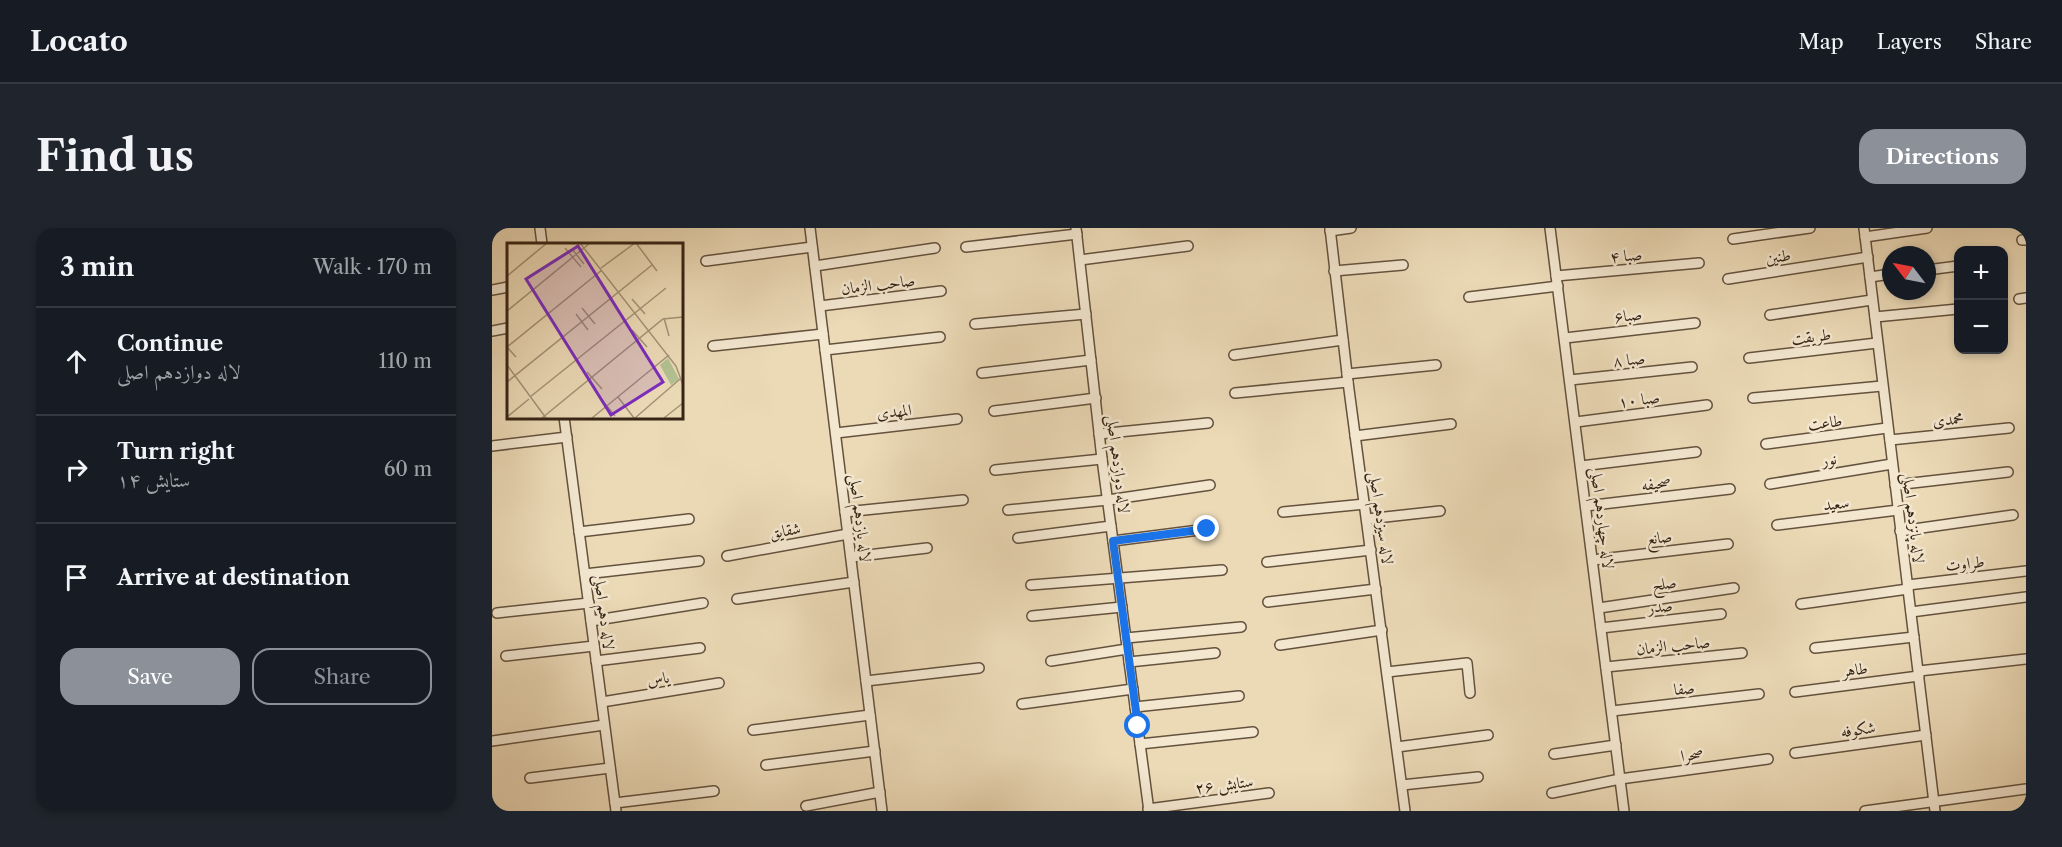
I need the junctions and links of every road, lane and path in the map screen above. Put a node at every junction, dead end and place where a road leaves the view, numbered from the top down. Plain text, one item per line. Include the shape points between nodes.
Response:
1 (540, 228) edge
2 (810, 228) edge
3 (1351, 228) edge
4 (1550, 228) edge
5 (1810, 228) edge
6 (1928, 228) edge
7 (1330, 230) edge
8 (1077, 231) edge
9 (1865, 232) edge
10 (1733, 238) dead end
11 (542, 243) edge
12 (1188, 246) dead end
13 (966, 247) dead end
14 (812, 248) junction
15 (935, 248) dead end
16 (1868, 257) junction
17 (1080, 260) junction
18 (706, 261) dead end
19 (1699, 263) dead end
20 (1403, 265) dead end
21 (815, 266) junction
22 (1954, 267) edge
23 (1936, 269) edge
24 (1335, 271) junction
25 (1882, 275) edge
26 (1870, 277) junction
27 (1728, 279) dead end
28 (1557, 281) junction
29 (507, 287) edge
30 (492, 290) edge
31 (941, 291) dead end
32 (1469, 297) dead end
33 (1872, 300) junction
34 (820, 306) junction
35 (1954, 309) edge
36 (1086, 314) junction
37 (1770, 315) dead end
38 (1875, 317) junction
39 (1695, 323) dead end
40 (975, 324) dead end
41 (507, 328) edge
42 (492, 331) edge
43 (823, 334) junction
44 (940, 337) dead end
45 (1564, 338) junction
46 (1343, 340) junction
47 (1877, 343) junction
48 (713, 346) dead end
49 (825, 350) junction
50 (1234, 355) dead end
51 (1749, 358) dead end
52 (1091, 360) junction
53 (1436, 365) dead end
54 (1692, 367) dead end
55 (982, 373) dead end
56 (1347, 378) junction
57 (1570, 380) junction
58 (1882, 386) junction
59 (1235, 393) dead end
60 (1096, 398) junction
61 (1753, 398) dead end
62 (1707, 405) dead end
63 (994, 411) dead end
64 (564, 418) edge
65 (957, 418) dead end
66 (1576, 422) junction
67 (1209, 423) dead end
68 (1451, 424) dead end
69 (2009, 428) dead end
70 (1887, 429) junction
71 (836, 433) junction
72 (1100, 434) junction
73 (1356, 436) junction
74 (567, 437) junction
75 (1890, 440) junction
76 (1766, 444) dead end
77 (492, 446) edge
78 (1696, 452) dead end
79 (1102, 459) junction
80 (1892, 464) junction
81 (1581, 466) junction
82 (995, 470) dead end
83 (2008, 472) dead end
84 (1210, 484) dead end
85 (1770, 484) dead end
86 (1895, 485) junction
87 (1730, 489) dead end
88 (963, 500) dead end
89 (1108, 500) junction
90 (1365, 504) junction
91 (1586, 506) junction
92 (1008, 510) dead end
93 (1898, 510) junction
94 (1440, 511) dead end
95 (845, 512) junction
96 (1283, 512) dead end
97 (2013, 515) dead end
98 (689, 519) dead end
99 (1367, 519) junction
100 (1111, 525) junction
101 (1777, 525) dead end
102 (1207, 529) dead end
103 (1900, 531) junction
104 (579, 532) junction
105 (848, 534) junction
106 (1018, 538) dead end
107 (1113, 541) junction
108 (1728, 544) dead end
109 (927, 548) dead end
110 (1371, 550) junction
111 (727, 556) dead end
112 (851, 557) junction
113 (1593, 560) junction
114 (699, 561) dead end
115 (1267, 562) dead end
116 (1222, 570) dead end
117 (2026, 571) edge
118 (585, 574) junction
119 (1118, 578) junction
120 (854, 582) junction
121 (1030, 585) dead end
122 (1908, 587) junction
123 (1734, 588) dead end
124 (1376, 589) junction
125 (2026, 597) edge
126 (737, 599) dead end
127 (1268, 602) dead end
128 (589, 603) junction
129 (703, 603) dead end
130 (1801, 604) dead end
131 (1122, 607) junction
132 (1599, 608) junction
133 (1911, 612) junction
134 (497, 613) dead end
135 (1721, 614) dead end
136 (1032, 616) dead end
137 (591, 621) junction
138 (1240, 627) dead end
139 (1601, 628) junction
140 (1382, 630) junction
141 (1914, 637) junction
142 (1126, 638) junction
143 (1280, 645) dead end
144 (594, 646) junction
145 (700, 648) dead end
146 (1815, 648) dead end
147 (1127, 649) junction
148 (1215, 653) dead end
149 (1742, 653) dead end
150 (506, 656) dead end
151 (2026, 659) edge
152 (596, 661) junction
153 (1051, 661) dead end
154 (1129, 662) junction
155 (1606, 667) junction
156 (978, 668) dead end
157 (1387, 672) junction
158 (1919, 674) junction
159 (866, 681) junction
160 (719, 683) dead end
161 (1133, 689) junction
162 (1795, 692) dead end
163 (1470, 693) dead end
164 (1759, 694) dead end
165 (1239, 696) dead end
166 (602, 702) junction
167 (1022, 704) dead end
168 (1135, 707) junction
169 (1612, 711) junction
170 (870, 715) junction
171 (604, 725) junction
172 (753, 730) dead end
173 (1252, 732) dead end
174 (1488, 735) dead end
175 (1926, 735) junction
176 (492, 741) edge
177 (1140, 744) junction
178 (1616, 745) junction
179 (1397, 747) junction
180 (875, 751) junction
181 (1795, 753) dead end
182 (1554, 754) dead end
183 (1767, 759) dead end
184 (766, 765) dead end
185 (610, 768) junction
186 (1478, 777) dead end
187 (530, 778) dead end
188 (1620, 779) junction
189 (1402, 785) junction
190 (2026, 789) edge
191 (714, 791) dead end
192 (880, 792) junction
193 (1269, 793) dead end
194 (1552, 793) dead end
195 (806, 806) dead end
196 (1934, 806) edge
197 (615, 807) edge
198 (1149, 810) edge
199 (882, 811) edge
200 (1405, 811) edge
201 (1624, 811) edge
202 (1865, 811) edge

1 - 11 street
2 - 14 street, لاله یازدهم اصلی
3 - 7 street
4 - 28 street, لاله چهاردهم اصلی
5 - 10 street
6 - 9 street
7 - 24 street, لاله سیزدهم اصلی
8 - 13 street
8 - 17 street, لاله دوازدهم اصلی
9 - 16 street, لاله پانزدهم اصلی
12 - 17 street
14 - 18 street
14 - 21 street, لاله یازدهم اصلی
15 - 21 street
16 - 26 street, لاله پانزدهم اصلی
16 - 27 street, طنین
17 - 36 street, لاله دوازدهم اصلی
19 - 28 street, صبا ۴
20 - 24 street
21 - 34 street, لاله یازدهم اصلی
22 - 23 street
24 - 46 street, لاله سیزدهم اصلی
25 - 26 street
26 - 33 street, لاله پانزدهم اصلی
28 - 32 street, صبا ۴
28 - 45 street, لاله چهاردهم اصلی
29 - 30 street
31 - 34 street, صاحب الزمان
33 - 37 street
33 - 38 street, لاله پانزدهم اصلی
34 - 43 street, لاله یازدهم اصلی
35 - 38 street
36 - 40 street
36 - 52 street, لاله دوازدهم اصلی
38 - 47 street, لاله پانزدهم اصلی
39 - 45 street, صبا۶
41 - 42 street
43 - 48 street
43 - 49 street, لاله یازدهم اصلی
44 - 49 street
45 - 57 street, لاله چهاردهم اصلی
46 - 50 street
46 - 56 street, لاله سیزدهم اصلی
47 - 51 street, طریقت
47 - 58 street, لاله پانزدهم اصلی
49 - 71 street, لاله یازدهم اصلی
52 - 55 street
52 - 60 street, لاله دوازدهم اصلی
53 - 56 street
54 - 57 street, صبا ۸
56 - 59 street
56 - 73 street, لاله سیزدهم اصلی
57 - 66 street, لاله چهاردهم اصلی
58 - 61 street
58 - 70 street, لاله پانزدهم اصلی
60 - 63 street
60 - 72 street, لاله دوازدهم اصلی
62 - 66 street, صبا ۱۰
64 - 74 street, لاله دهم اصلی
65 - 71 street, المهدی
66 - 81 street, لاله چهاردهم اصلی
67 - 72 street
68 - 73 street
69 - 75 street, محمدی
70 - 75 street, لاله پانزدهم اصلی
70 - 76 street, طاعت
71 - 95 street, لاله یازدهم اصلی
72 - 79 street, لاله دوازدهم اصلی
73 - 90 street, لاله سیزدهم اصلی
74 - 77 street
74 - 104 street, لاله دهم اصلی
75 - 80 street, لاله پانزدهم اصلی
78 - 81 street
79 - 82 street
79 - 89 street, لاله دوازدهم اصلی
80 - 85 street, نور
80 - 86 street, لاله پانزدهم اصلی
81 - 91 street, لاله چهاردهم اصلی
83 - 86 street
84 - 89 street
86 - 93 street, لاله پانزدهم اصلی
87 - 91 street, صحیفه
88 - 95 street
89 - 92 street
89 - 100 street, لاله دوازدهم اصلی
90 - 96 street
90 - 99 street, لاله سیزدهم اصلی
91 - 113 street, لاله چهاردهم اصلی
93 - 101 street, سعید
93 - 103 street, لاله پانزدهم اصلی
94 - 99 street
95 - 105 street, لاله یازدهم اصلی
97 - 103 street
98 - 104 street
99 - 110 street, لاله سیزدهم اصلی
100 - 106 street
100 - 107 street, لاله دوازدهم اصلی
102 - 107 street
103 - 122 street, لاله پانزدهم اصلی
104 - 118 street, لاله دهم اصلی
105 - 111 street, شقایق
105 - 112 street, لاله یازدهم اصلی
107 - 119 street, لاله دوازدهم اصلی
108 - 113 street, صانع
109 - 112 street
110 - 115 street
110 - 124 street, لاله سیزدهم اصلی
112 - 120 street, لاله یازدهم اصلی
113 - 132 street, لاله چهاردهم اصلی
114 - 118 street
116 - 119 street
117 - 122 street, طراوت
118 - 128 street, لاله دهم اصلی
119 - 121 street
119 - 131 street, لاله دوازدهم اصلی
120 - 126 street
120 - 159 street, لاله یازدهم اصلی
122 - 130 street, طراوت
122 - 133 street, لاله پانزدهم اصلی
123 - 132 street, صلح
124 - 127 street
124 - 140 street, لاله سیزدهم اصلی
125 - 133 street
128 - 134 street
128 - 137 street, لاله دهم اصلی
129 - 137 street
131 - 136 street
131 - 142 street, لاله دوازدهم اصلی
132 - 139 street, لاله چهاردهم اصلی
133 - 141 street, لاله پانزدهم اصلی
135 - 139 street, صدر
137 - 144 street, لاله دهم اصلی
138 - 142 street
139 - 155 street, لاله چهاردهم اصلی
140 - 143 street
140 - 157 street, لاله سیزدهم اصلی
141 - 146 street
141 - 158 street, لاله پانزدهم اصلی
142 - 147 street, لاله دوازدهم اصلی
144 - 150 street
144 - 152 street, لاله دهم اصلی
145 - 152 street
147 - 153 street
147 - 154 street, لاله دوازدهم اصلی
148 - 154 street
149 - 155 street, صاحب الزمان
151 - 158 street, طاهر
152 - 166 street, لاله دهم اصلی
154 - 161 street, لاله دوازدهم اصلی
155 - 169 street, لاله چهاردهم اصلی
156 - 159 street
157 - 163 street via 1467,663
157 - 179 street, لاله سیزدهم اصلی
158 - 162 street, طاهر
158 - 175 street, لاله پانزدهم اصلی
159 - 170 street, لاله یازدهم اصلی
160 - 166 street, یاس
161 - 167 street
161 - 168 street, لاله دوازدهم اصلی
164 - 169 street, صفا
165 - 168 street
166 - 171 street, لاله دهم اصلی
168 - 177 street, لاله دوازدهم اصلی
169 - 178 street, لاله چهاردهم اصلی
170 - 172 street
170 - 180 street, لاله یازدهم اصلی
171 - 176 street
171 - 185 street, لاله دهم اصلی
173 - 177 street
174 - 179 street
175 - 181 street, شکوفه
175 - 196 street, لاله پانزدهم اصلی
177 - 198 street, لاله دوازدهم اصلی
178 - 182 street
178 - 188 street, لاله چهاردهم اصلی
179 - 189 street, لاله سیزدهم اصلی
180 - 184 street
180 - 192 street, لاله یازدهم اصلی
183 - 188 street, صحرا
185 - 187 street
185 - 197 street, لاله دهم اصلی
186 - 189 street
188 - 194 street, صحرا
188 - 201 street, لاله چهاردهم اصلی
189 - 200 street, لاله سیزدهم اصلی
190 - 196 street
191 - 197 street
192 - 195 street
192 - 199 street, لاله یازدهم اصلی
193 - 198 street, ستایش ۲۶
196 - 202 street

